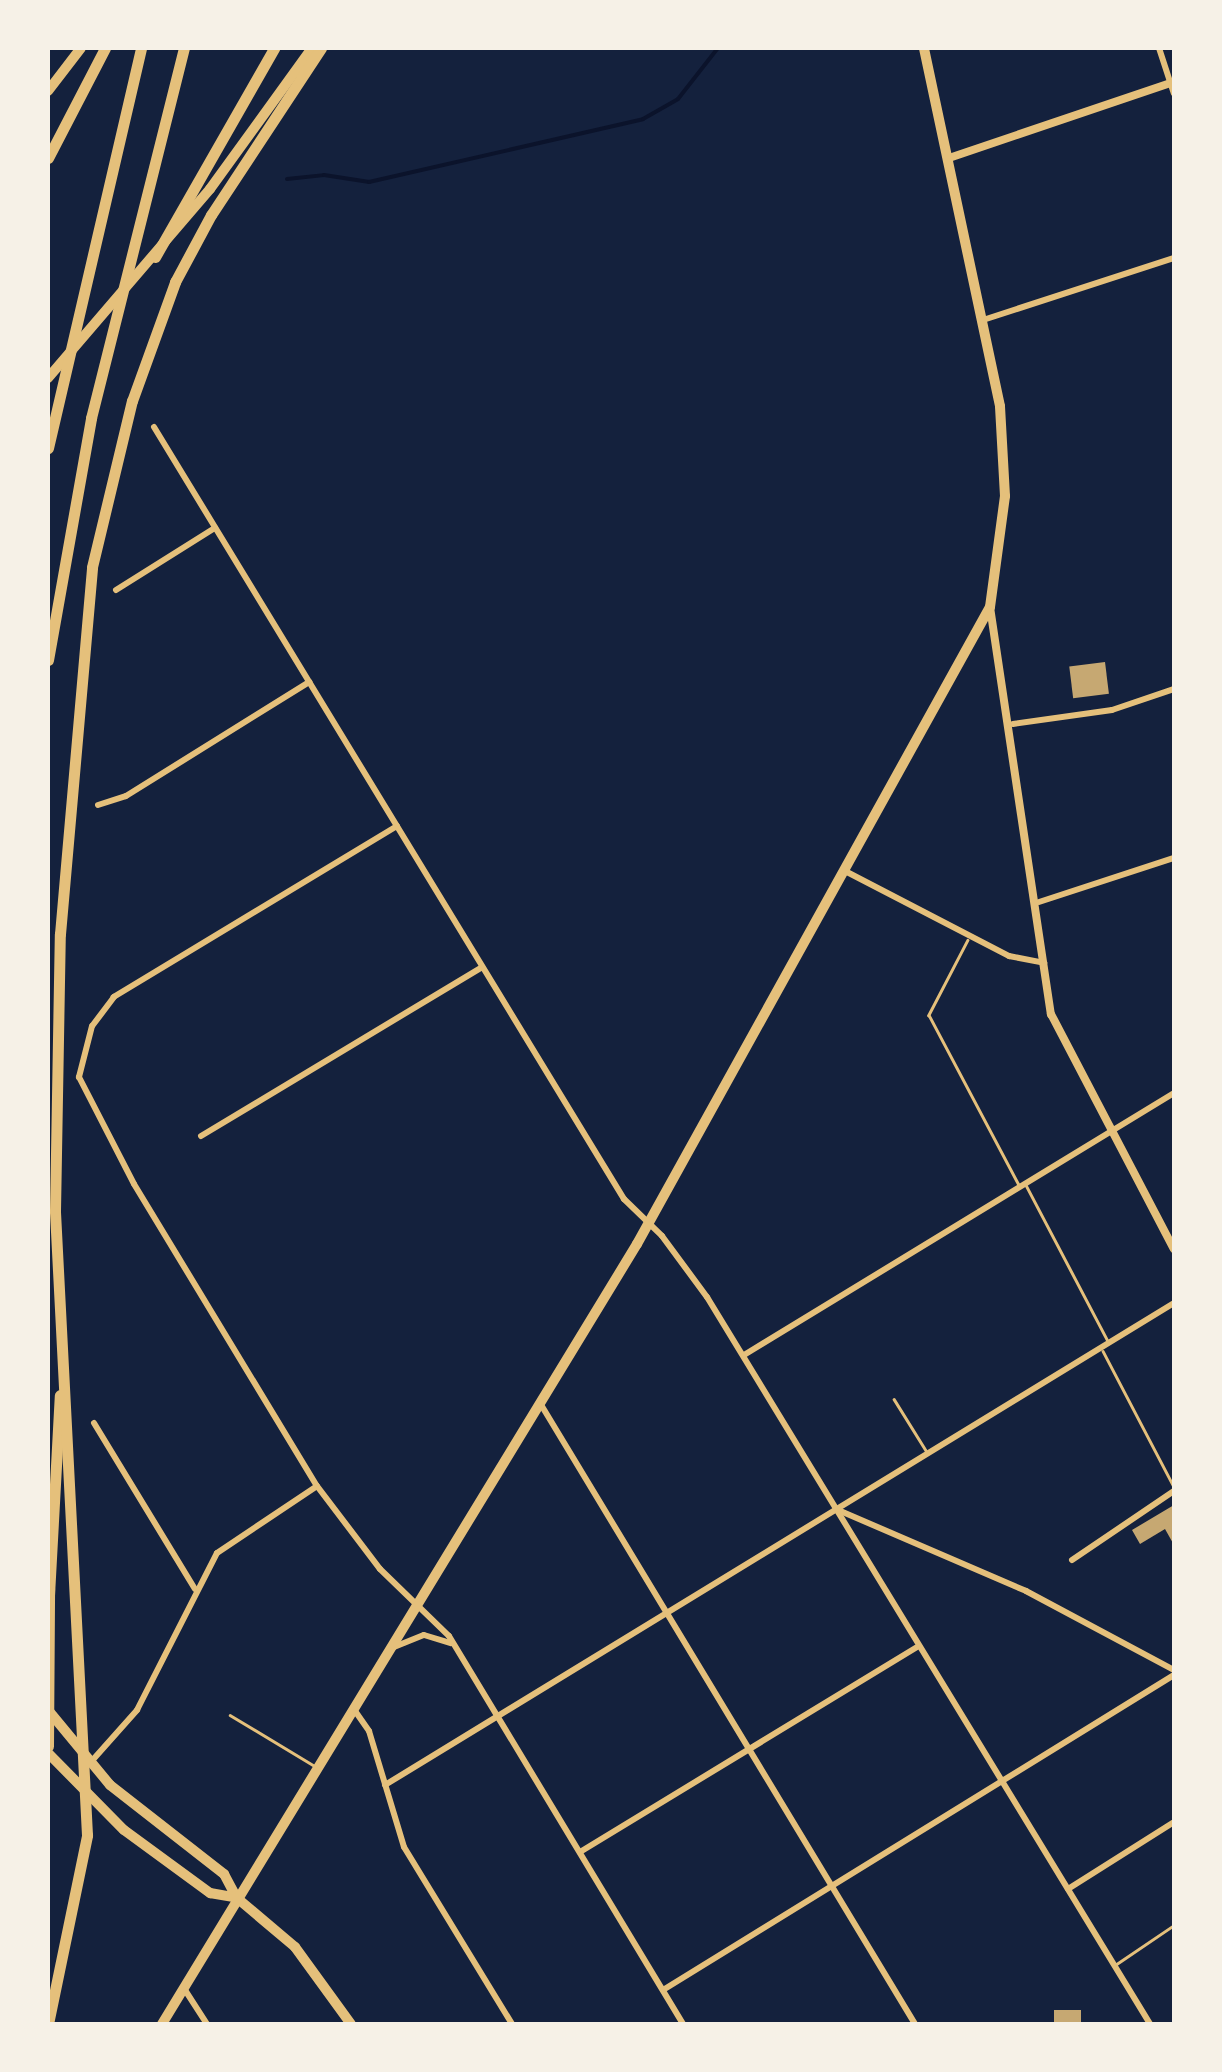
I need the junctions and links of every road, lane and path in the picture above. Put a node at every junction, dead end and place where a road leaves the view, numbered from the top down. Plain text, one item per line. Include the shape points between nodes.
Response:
1 (80, 48) edge
2 (105, 48) edge
3 (141, 48) edge
4 (184, 48) edge
5 (274, 48) edge
6 (312, 48) edge
7 (321, 48) edge
8 (924, 48) edge
9 (1159, 48) edge
10 (1173, 83) edge
11 (48, 91) edge
12 (1174, 94) edge
13 (48, 158) edge
14 (949, 158) junction
15 (155, 257) junction
16 (1174, 258) edge
17 (983, 320) junction
18 (48, 378) edge
19 (154, 427) dead end
20 (48, 448) edge
21 (215, 528) junction
22 (116, 590) dead end
23 (990, 607) junction
24 (48, 660) edge
25 (310, 682) junction
26 (1174, 689) edge
27 (1013, 724) junction
28 (98, 804) dead end
29 (397, 826) junction
30 (1174, 858) edge
31 (846, 871) junction
32 (1039, 902) junction
33 (970, 937) junction
34 (1044, 963) junction
35 (482, 967) junction
36 (1174, 1092) edge
37 (1113, 1130) junction
38 (201, 1136) dead end
39 (1022, 1185) junction
40 (648, 1223) junction
41 (1174, 1249) edge
42 (1174, 1303) edge
43 (64, 1341) junction
44 (1105, 1345) junction
45 (744, 1355) junction
46 (894, 1399) dead end
47 (540, 1403) junction
48 (94, 1424) dead end
49 (927, 1453) junction
50 (317, 1486) junction
51 (1174, 1489) edge
52 (837, 1509) junction
53 (48, 1519) edge
54 (1072, 1560) dead end
55 (196, 1590) junction
56 (49, 1595) edge
57 (416, 1605) junction
58 (668, 1613) junction
59 (918, 1647) junction
60 (457, 1649) junction
61 (388, 1650) junction
62 (1174, 1673) edge
63 (353, 1708) junction
64 (48, 1709) edge
65 (230, 1715) dead end
66 (498, 1717) junction
67 (750, 1749) junction
68 (48, 1750) edge
69 (89, 1764) junction
70 (318, 1768) junction
71 (72, 1782) junction
72 (1000, 1783) junction
73 (385, 1784) junction
74 (1174, 1822) edge
75 (580, 1852) junction
76 (831, 1886) junction
77 (1068, 1889) junction
78 (238, 1898) junction
79 (1174, 1925) edge
80 (1114, 1966) junction
81 (185, 1990) junction
82 (662, 1990) junction
83 (48, 2024) edge
84 (162, 2024) edge
85 (207, 2024) edge
86 (351, 2024) edge
87 (512, 2024) edge
88 (683, 2024) edge
89 (914, 2024) edge
90 (1150, 2024) edge

1 - 11 main road
2 - 13 highway
3 - 20 highway
4 - 24 highway via 91,418
5 - 15 highway
6 - 15 main road
7 - 43 highway via 175,282 132,401 90,586 60,934 55,1211
8 - 14 main road
9 - 10 street
10 - 12 street
10 - 14 street
14 - 17 main road
15 - 18 main road
16 - 17 street
17 - 23 main road via 1006,465
19 - 21 street
21 - 22 street
21 - 25 street
23 - 27 street
23 - 31 main road
25 - 28 street via 126,796
25 - 29 street
26 - 27 street via 1112,710
27 - 32 street
29 - 35 street
29 - 50 street via 114,998 84,1047 83,1091
30 - 32 street
31 - 33 street
31 - 40 main road
32 - 34 street
33 - 34 street
33 - 39 lane via 929,1015
34 - 37 street via 1051,1014
35 - 38 street
35 - 40 street via 624,1199
36 - 37 street
37 - 39 street
37 - 41 street
39 - 44 lane
39 - 45 street
40 - 45 street
40 - 47 main road
42 - 44 street
43 - 56 highway
43 - 83 highway via 88,1836
44 - 49 street
44 - 51 lane
45 - 52 street
46 - 49 lane
47 - 57 main road
47 - 58 street
48 - 55 street
49 - 52 street
50 - 55 street via 223,1546
50 - 57 street
51 - 54 street
52 - 58 street
52 - 59 street
52 - 62 street via 868,1528 1026,1591
53 - 56 highway
55 - 69 street via 137,1710
56 - 68 highway
57 - 60 street
57 - 61 main road
58 - 66 street
58 - 67 street
59 - 67 street
59 - 72 street
60 - 61 street via 429,1634
60 - 66 street
61 - 63 main road
62 - 72 street
63 - 70 main road
63 - 73 street via 369,1731
64 - 69 main road
65 - 70 lane
66 - 73 street
66 - 75 street
67 - 75 street
67 - 76 street
68 - 71 main road
69 - 71 street
69 - 78 main road via 224,1874
70 - 78 main road
71 - 78 main road via 210,1893
72 - 76 street
72 - 77 street
73 - 87 street via 404,1847
74 - 77 street
75 - 82 street
76 - 82 street
76 - 89 street
77 - 80 street
78 - 81 main road
78 - 86 main road via 295,1947
79 - 80 lane
80 - 90 street
81 - 84 main road
81 - 85 street
82 - 88 street

